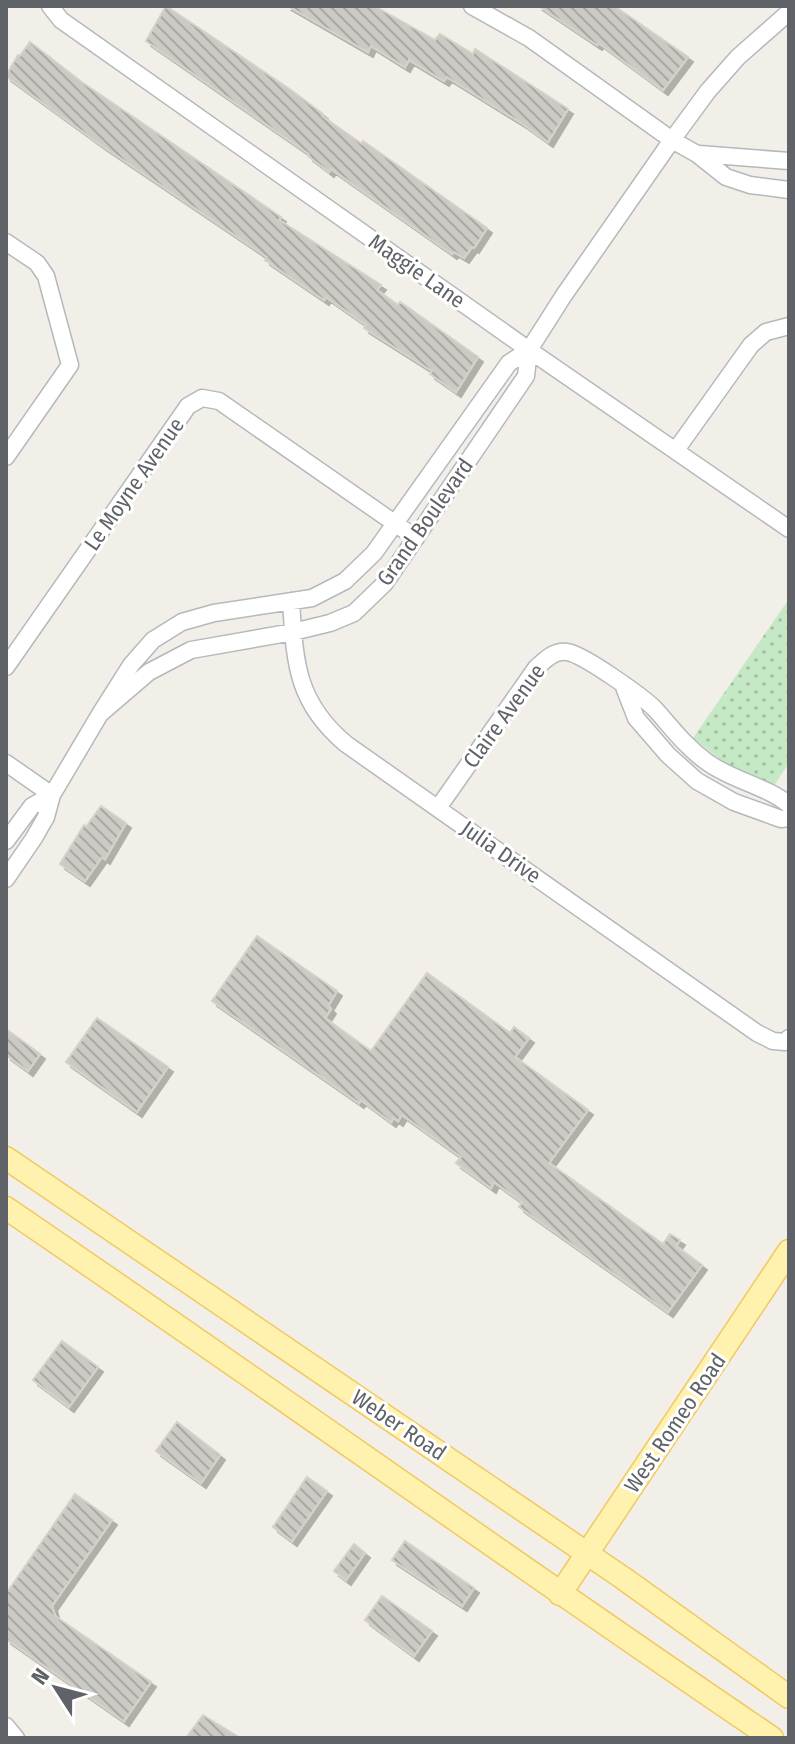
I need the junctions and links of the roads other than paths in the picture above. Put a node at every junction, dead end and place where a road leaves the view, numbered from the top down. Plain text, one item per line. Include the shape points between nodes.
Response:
1 (50, 6) edge
2 (472, 6) edge
3 (783, 12) edge
4 (672, 140) junction
5 (697, 154) junction
6 (789, 161) edge
7 (789, 190) edge
8 (6, 242) edge
9 (789, 326) edge
10 (529, 350) junction
11 (676, 450) junction
12 (6, 457) edge
13 (395, 523) junction
14 (789, 529) edge
15 (416, 538) junction
16 (291, 601) junction
17 (293, 632) junction
18 (6, 667) edge
19 (624, 687) junction
20 (100, 714) junction
21 (6, 763) edge
22 (52, 795) junction
23 (789, 805) edge
24 (438, 808) junction
25 (789, 818) edge
26 (6, 841) edge
27 (6, 879) edge
28 (789, 1038) edge
29 (6, 1158) edge
30 (6, 1208) edge
31 (789, 1251) edge
32 (588, 1554) junction
33 (560, 1594) junction
34 (789, 1697) edge
35 (6, 1726) edge
36 (16, 1738) edge
37 (772, 1738) edge

1 - 10 street, Maggie Lane via 61,20
2 - 4 street via 529,38
3 - 4 street, Grand Boulevard via 708,91
4 - 5 street
4 - 10 street, Grand Boulevard
5 - 6 street
5 - 7 street via 726,177
8 - 12 street via 37,263 46,276 70,365
9 - 11 street via 766,332 751,345
10 - 11 street, Maggie Lane
10 - 13 street, Grand Boulevard via 509,363
10 - 15 street, Grand Boulevard via 526,376
11 - 14 street, Maggie Lane
13 - 15 street, Le Moyne Avenue
13 - 16 street, Grand Boulevard via 345,581 312,598
13 - 18 street, Le Moyne Avenue via 219,401 202,398 188,406
15 - 17 street, Grand Boulevard via 385,583 354,613
16 - 17 street, Julia Drive
16 - 20 street, Grand Boulevard via 182,622 153,640
17 - 20 street, Grand Boulevard via 191,650 149,672
17 - 24 street, Julia Drive via 306,699 324,726
19 - 23 street, Claire Avenue via 653,707 708,763
19 - 24 street, Claire Avenue via 586,657 565,651 549,656
19 - 25 street, Claire Avenue via 636,718 697,781 734,802
20 - 22 street, Grand Boulevard
21 - 22 street
22 - 26 street, Grand Boulevard via 32,806
22 - 27 street, Grand Boulevard via 46,817
24 - 28 street, Julia Drive via 757,1033 773,1041
29 - 32 main road, Weber Road
30 - 33 main road, Weber Road
31 - 32 main road, West Romeo Road
32 - 33 main road, West Romeo Road
32 - 34 main road, Weber Road
33 - 37 main road, Weber Road
35 - 36 street

